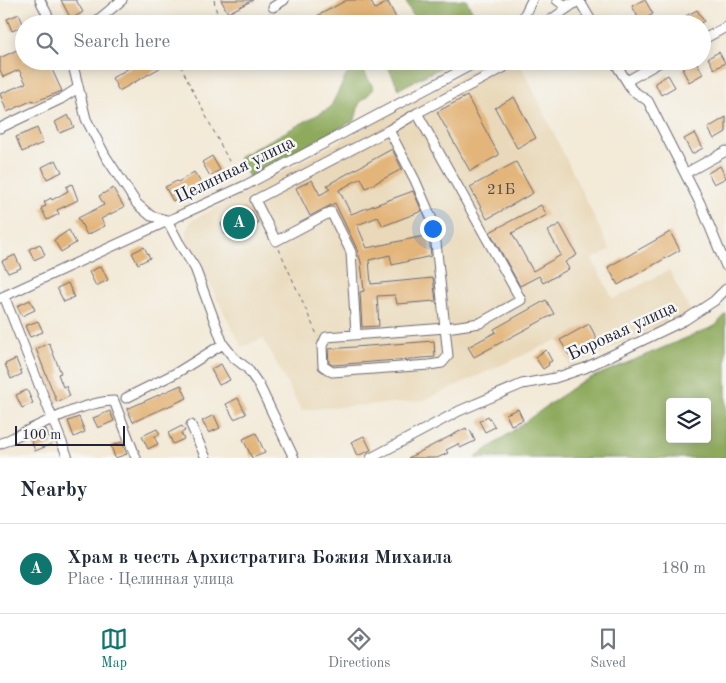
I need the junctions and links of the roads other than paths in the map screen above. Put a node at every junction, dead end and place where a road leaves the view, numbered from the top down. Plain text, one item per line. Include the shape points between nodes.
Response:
1 (40, 0) edge
2 (122, 0) edge
3 (284, 0) edge
4 (532, 0) edge
5 (557, 0) edge
6 (577, 2) edge
7 (272, 6) dead end
8 (48, 15) edge
9 (104, 15) edge
10 (524, 15) edge
11 (558, 15) edge
12 (586, 15) edge
13 (726, 27) edge
14 (711, 35) edge
15 (74, 70) edge
16 (462, 70) edge
17 (499, 70) edge
18 (620, 70) edge
19 (645, 70) edge
20 (627, 80) junction
21 (78, 88) junction
22 (416, 113) junction
23 (1, 126) edge
24 (389, 130) junction
25 (726, 151) edge
26 (686, 173) junction
27 (167, 220) junction
28 (726, 266) edge
29 (726, 289) edge
30 (2, 297) edge
31 (446, 328) junction
32 (356, 334) junction
33 (224, 344) junction
34 (126, 398) dead end
35 (52, 420) junction
36 (191, 425) dead end
37 (0, 444) edge
38 (68, 458) edge
39 (136, 458) edge
40 (206, 458) edge
41 (294, 458) edge
42 (371, 458) edge

1 - 8 street
2 - 9 street
3 - 7 street
4 - 10 street
5 - 6 street via 564,6
6 - 11 street
6 - 12 street
13 - 14 street
15 - 21 street
16 - 27 street, Целинная улица via 246,185
17 - 22 street
18 - 20 street
19 - 20 street
20 - 26 street via 632,90 648,101
21 - 23 street via 62,99
21 - 27 street via 86,119 127,190 144,211
22 - 24 street
22 - 31 street via 521,300 480,323
24 - 31 street via 434,224
24 - 32 street via 255,200 276,241 331,212 351,252
25 - 26 street
26 - 28 street
27 - 30 street, Целинная улица
27 - 33 street via 195,268
29 - 42 street, Боровая улица via 685,320 586,368 522,384 458,411
30 - 35 street
31 - 32 street
31 - 32 street via 448,356 442,363 332,372 323,366 322,346 326,337
33 - 34 street
33 - 41 street via 259,385
35 - 37 street
35 - 38 street
35 - 39 street via 98,403 114,401
36 - 40 street

